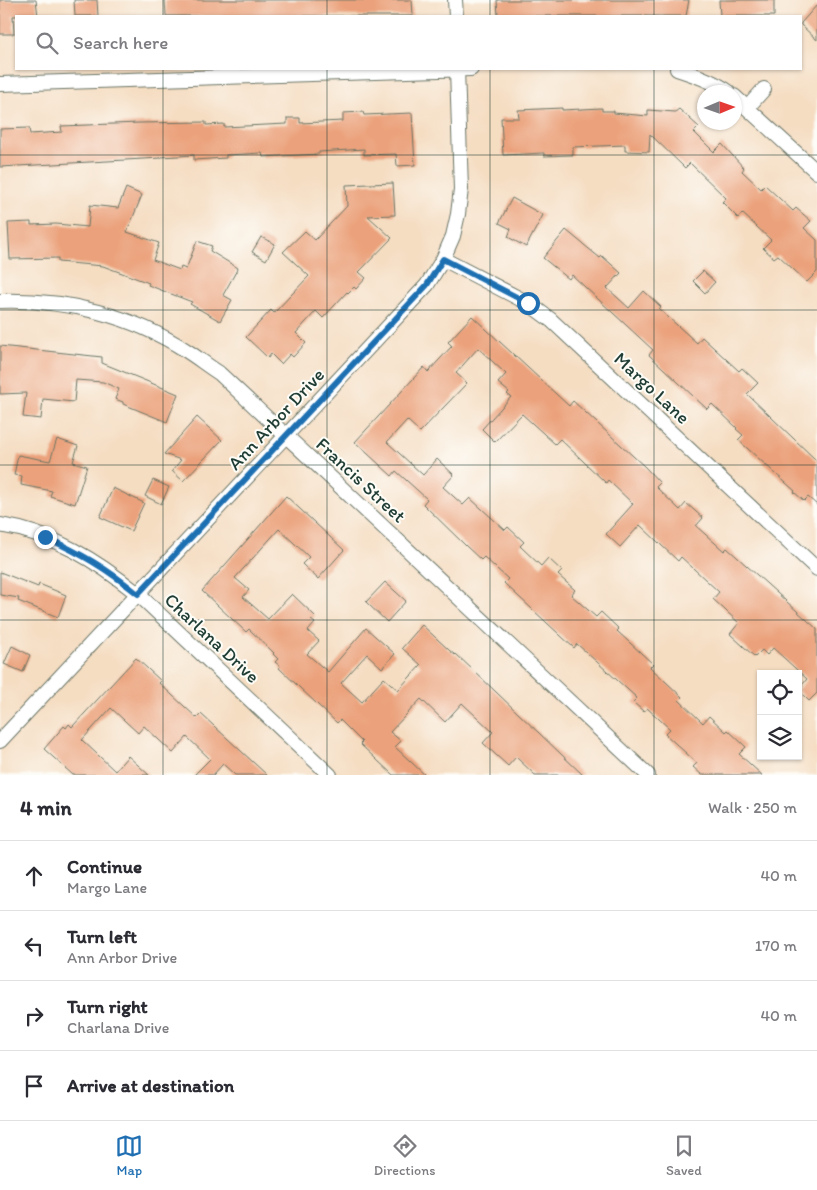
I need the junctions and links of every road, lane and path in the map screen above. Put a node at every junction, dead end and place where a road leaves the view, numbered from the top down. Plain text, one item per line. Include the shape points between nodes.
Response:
1 (455, 0) edge
2 (456, 15) edge
3 (427, 70) edge
4 (457, 70) edge
5 (680, 70) edge
6 (0, 84) edge
7 (718, 85) edge
8 (764, 89) dead end
9 (742, 102) edge
10 (748, 107) junction
11 (817, 172) edge
12 (443, 259) junction
13 (0, 301) edge
14 (286, 436) junction
15 (0, 525) edge
16 (817, 569) edge
17 (138, 594) junction
18 (0, 741) edge
19 (330, 775) edge
20 (648, 775) edge

1 - 2 street
3 - 6 street
4 - 12 street, Ann Arbor Drive via 461,189 455,229
5 - 7 street
8 - 10 street
9 - 10 street
10 - 11 street
12 - 14 street, Ann Arbor Drive via 427,285
12 - 16 street, Margo Lane via 528,303 551,320
13 - 14 street, Francis Street via 78,307 116,317 152,332 187,350 219,373
14 - 17 street, Ann Arbor Drive
14 - 20 street, Francis Street
15 - 17 street, Charlana Drive via 45,537 80,553
17 - 18 street, Ann Arbor Drive
17 - 19 street, Charlana Drive

